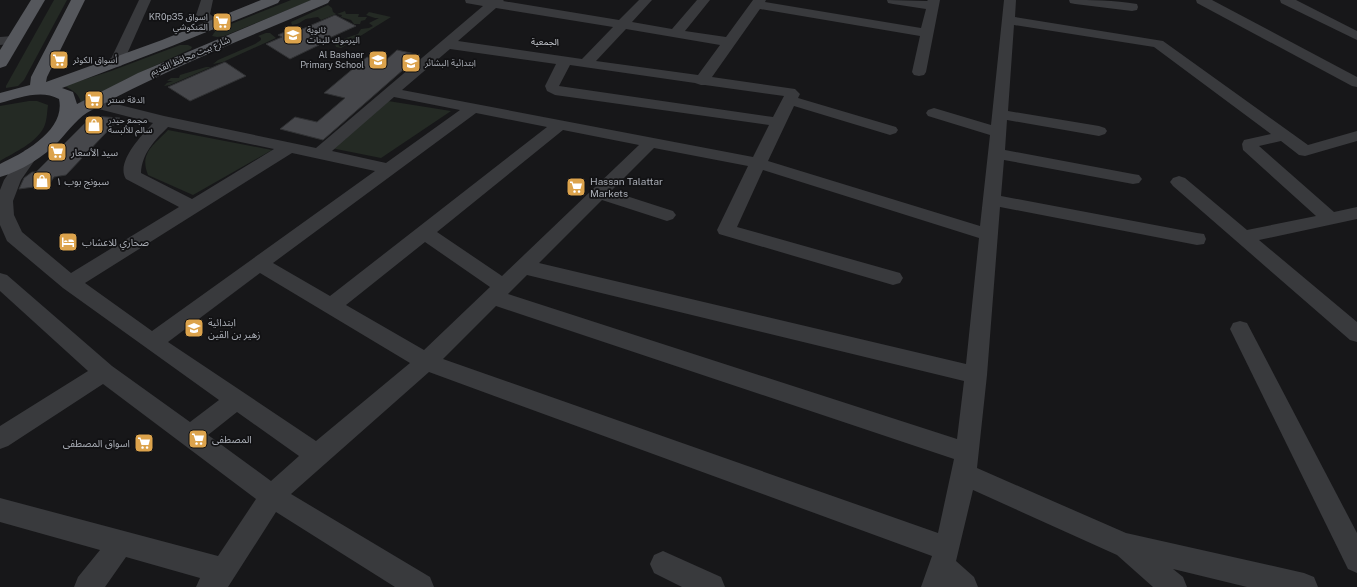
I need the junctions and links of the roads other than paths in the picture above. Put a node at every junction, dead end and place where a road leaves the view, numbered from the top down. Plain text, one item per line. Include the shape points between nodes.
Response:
1 (38, 0) edge
2 (78, 0) edge
3 (145, 0) edge
4 (207, 0) edge
5 (273, 0) edge
6 (323, 0) edge
7 (471, 0) edge
8 (646, 0) edge
9 (704, 0) edge
10 (893, 0) edge
11 (1010, 0) edge
12 (1075, 0) edge
13 (1202, 0) edge
14 (1286, 0) edge
15 (496, 2) edge
16 (758, 2) edge
17 (933, 3) edge
18 (1132, 7) dead end
19 (1008, 20) junction
20 (211, 25) junction
21 (623, 25) junction
22 (676, 33) junction
23 (927, 33) junction
24 (1357, 36) edge
25 (229, 39) junction
26 (7, 41) edge
27 (730, 42) junction
28 (167, 43) junction
29 (447, 44) junction
30 (190, 55) junction
31 (565, 61) junction
32 (0, 63) edge
33 (116, 63) junction
34 (584, 64) junction
35 (44, 67) junction
36 (92, 72) junction
37 (919, 72) dead end
38 (701, 81) junction
39 (1357, 83) edge
40 (43, 90) junction
41 (390, 92) junction
42 (0, 98) edge
43 (789, 100) junction
44 (92, 103) junction
45 (473, 108) junction
46 (934, 113) dead end
47 (164, 121) junction
48 (778, 122) junction
49 (64, 123) junction
50 (999, 123) junction
51 (560, 125) junction
52 (890, 130) dead end
53 (1099, 130) dead end
54 (1284, 136) junction
55 (1357, 136) edge
56 (652, 142) junction
57 (290, 147) junction
58 (320, 153) junction
59 (996, 153) junction
60 (31, 154) junction
61 (758, 163) junction
62 (390, 169) junction
63 (0, 171) edge
64 (1132, 179) dead end
65 (1179, 182) dead end
66 (600, 193) junction
67 (992, 200) junction
68 (193, 207) junction
69 (1357, 212) edge
70 (667, 215) dead end
71 (1330, 218) junction
72 (424, 232) junction
73 (989, 235) junction
74 (1244, 237) junction
75 (1197, 239) dead end
76 (259, 264) junction
77 (524, 266) junction
78 (893, 278) dead end
79 (0, 281) edge
80 (70, 283) junction
81 (498, 292) junction
82 (331, 306) junction
83 (1240, 329) dead end
84 (1357, 334) edge
85 (152, 342) junction
86 (426, 362) junction
87 (104, 372) junction
88 (976, 375) junction
89 (236, 400) junction
90 (190, 436) junction
91 (0, 439) edge
92 (317, 455) junction
93 (965, 463) junction
94 (272, 496) junction
95 (0, 510) edge
96 (121, 543) junction
97 (1125, 545) junction
98 (1357, 560) edge
99 (663, 564) dead end
100 (941, 567) edge
101 (217, 579) edge
102 (88, 587) edge
103 (420, 587) edge
104 (711, 587) edge
105 (964, 587) edge
106 (1173, 587) edge
107 (1304, 587) edge

1 - 26 main road
2 - 35 main road
3 - 33 street
4 - 20 street via 203,15
5 - 20 main road, شارع بيت محافظ القديم
6 - 25 main road, شارع بيت محافظ القديم
7 - 15 street
8 - 21 street
9 - 22 street
10 - 17 street
11 - 19 street
12 - 18 street
13 - 39 street
14 - 24 street
15 - 21 street
15 - 29 street
16 - 23 street
16 - 27 street
17 - 23 street
19 - 50 street
19 - 54 street via 1158,44
20 - 25 main road via 204,32 207,38
20 - 28 main road, شارع بيت محافظ القديم
21 - 22 street
21 - 34 street
22 - 27 street
23 - 37 street
25 - 30 main road, شارع بيت محافظ القديم
26 - 32 main road
27 - 38 street
28 - 30 main road via 192,43 195,49
28 - 33 main road, شارع بيت محافظ القديم
29 - 31 street
29 - 41 street
30 - 44 main road, شارع بيت محافظ القديم
31 - 34 street
31 - 48 street via 552,86 555,90
33 - 36 main road, شارع بيت محافظ القديم
34 - 38 street
35 - 36 main road via 46,72 54,76
35 - 40 main road via 38,84
36 - 40 main road, شارع بيت محافظ القديم
38 - 43 street via 790,92 792,94
40 - 42 main road via 21,92
40 - 49 main road via 58,91 68,96 69,108
41 - 45 street
41 - 58 street
43 - 48 street
43 - 52 street
44 - 47 street
44 - 49 main road, شارع بيت محافظ القديم
45 - 51 street
45 - 62 street
46 - 50 street
47 - 57 street
47 - 68 street via 134,158 132,175
48 - 61 street
49 - 60 main road via 52,138
50 - 53 street
50 - 59 street
51 - 56 street
51 - 72 street
54 - 55 street via 1305,151
54 - 71 street via 1254,142 1250,144 1251,150
56 - 61 street
56 - 66 street
57 - 58 street
57 - 68 street
58 - 62 street
59 - 64 street
59 - 67 street
60 - 63 main road
60 - 80 street via 8,191 4,201 5,215 14,236
61 - 73 street
61 - 78 street via 726,230
62 - 76 street
65 - 74 street
66 - 70 street
66 - 77 street
67 - 73 street
67 - 75 street
68 - 80 street
69 - 71 street
71 - 74 street
72 - 81 street
72 - 82 street
73 - 88 street
74 - 84 street
76 - 82 street
76 - 85 street
77 - 81 street
77 - 88 street
79 - 87 street
80 - 85 street
81 - 86 street
81 - 93 street
82 - 86 street
83 - 98 street
85 - 89 street
86 - 92 street
86 - 100 street
87 - 90 street
87 - 91 street
88 - 93 street
89 - 90 street
89 - 92 street
90 - 94 street
92 - 94 street
93 - 97 street
93 - 100 street
94 - 101 street
94 - 103 street
95 - 96 street
96 - 101 street
96 - 102 street
97 - 106 street
97 - 107 street
99 - 104 street
100 - 105 street

